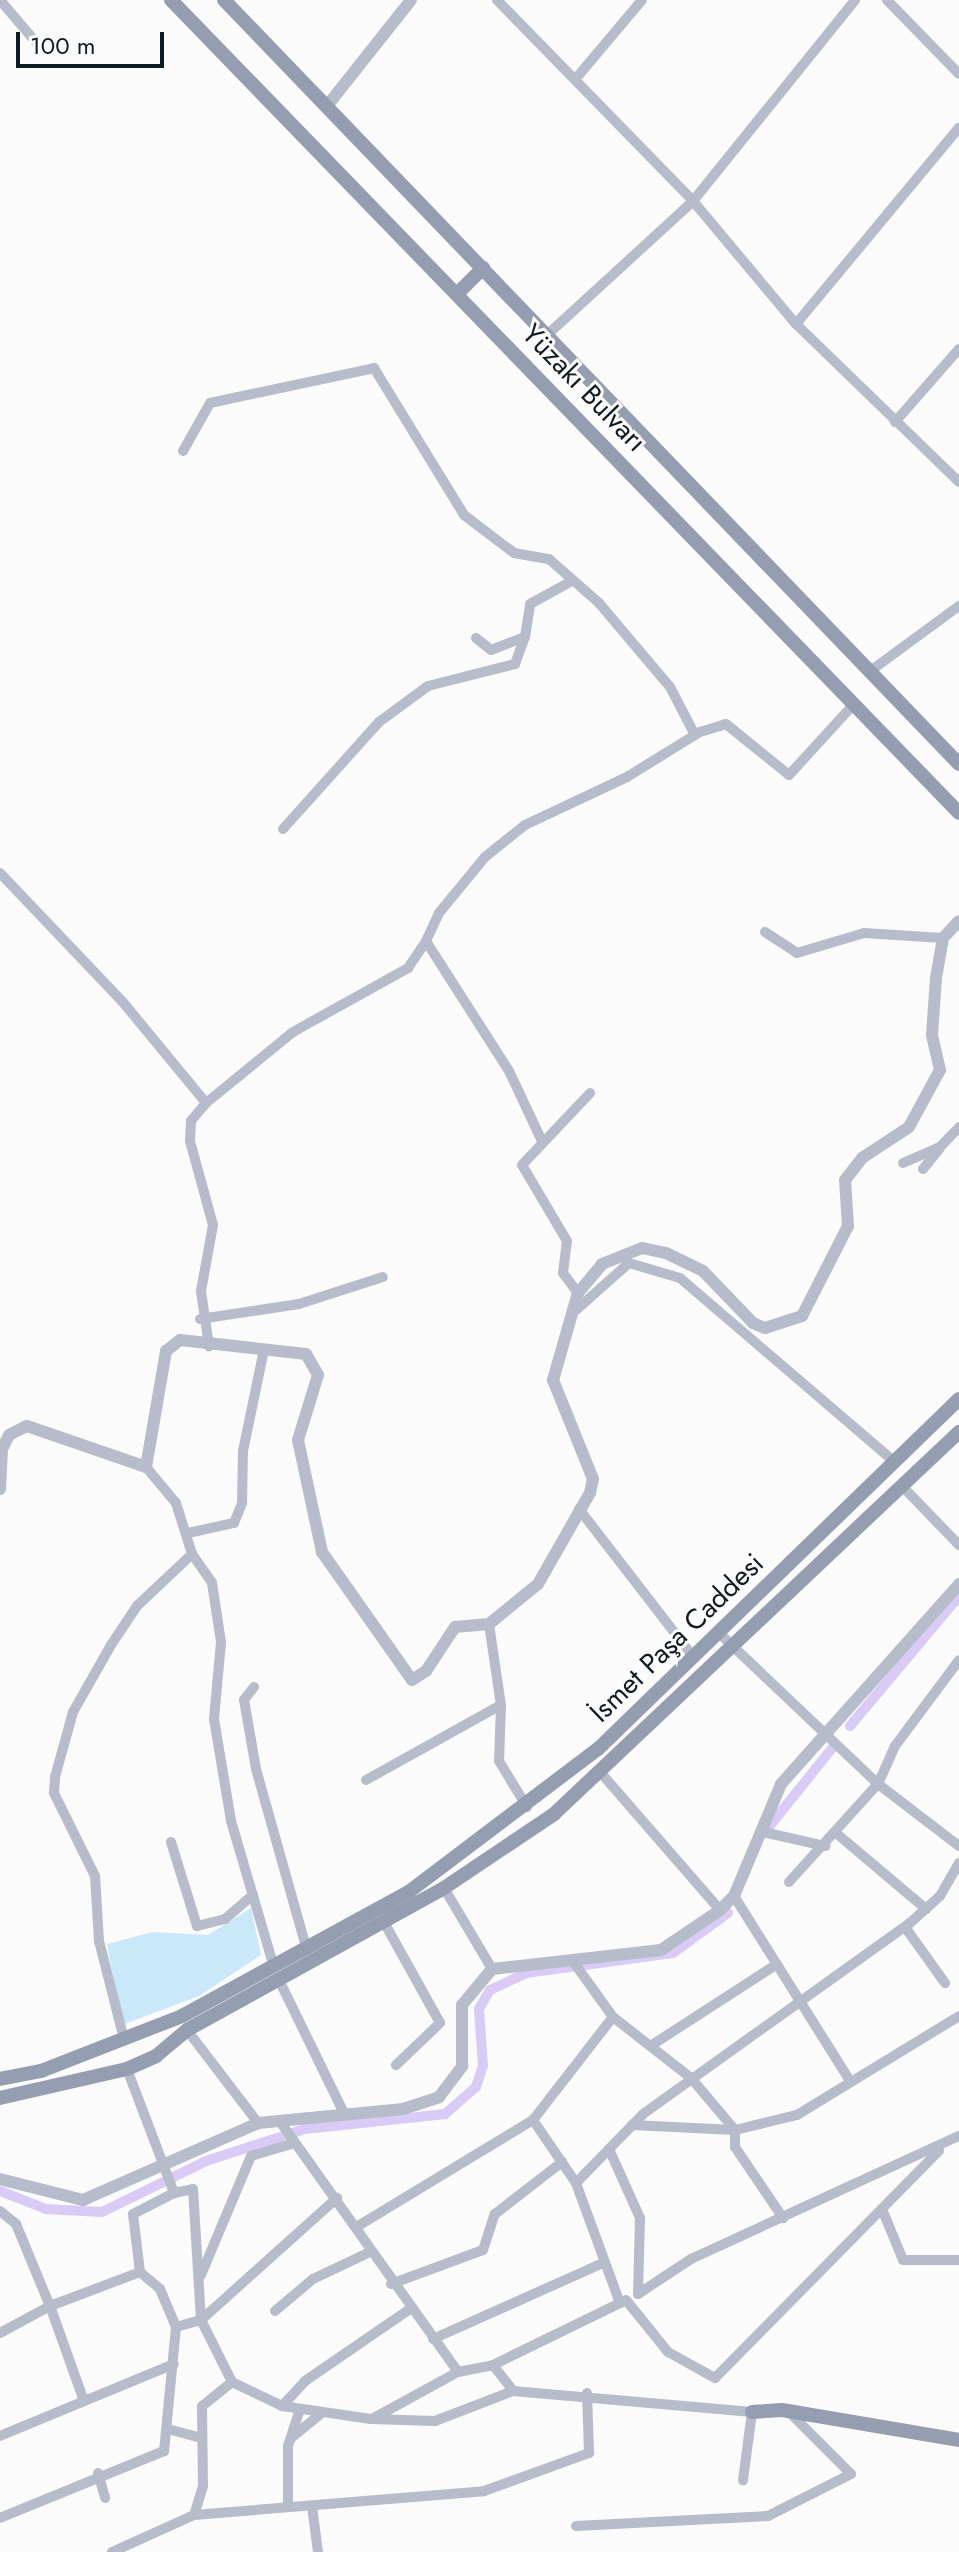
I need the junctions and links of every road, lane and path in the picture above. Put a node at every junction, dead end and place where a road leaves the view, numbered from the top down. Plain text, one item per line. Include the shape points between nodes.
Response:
1 (0, 0) edge
2 (171, 0) edge
3 (224, 0) edge
4 (411, 0) edge
5 (497, 0) edge
6 (642, 0) edge
7 (855, 0) edge
8 (887, 0) edge
9 (40, 47) dead end
10 (959, 74) edge
11 (578, 76) junction
12 (327, 106) junction
13 (959, 128) edge
14 (693, 201) junction
15 (483, 268) junction
16 (457, 294) junction
17 (796, 324) junction
18 (547, 335) junction
19 (959, 349) edge
20 (895, 422) junction
21 (183, 451) dead end
22 (959, 482) edge
23 (572, 581) junction
24 (959, 606) edge
25 (525, 637) junction
26 (476, 638) dead end
27 (869, 672) junction
28 (854, 704) junction
29 (695, 735) junction
30 (959, 764) edge
31 (959, 813) edge
32 (283, 829) dead end
33 (0, 873) edge
34 (959, 921) edge
35 (765, 932) dead end
36 (943, 938) junction
37 (426, 941) junction
38 (590, 1093) dead end
39 (206, 1103) junction
40 (959, 1127) edge
41 (541, 1139) junction
42 (940, 1147) junction
43 (903, 1163) dead end
44 (923, 1169) dead end
45 (383, 1277) dead end
46 (578, 1293) junction
47 (574, 1312) junction
48 (200, 1319) junction
49 (209, 1346) junction
50 (264, 1350) junction
51 (959, 1399) edge
52 (959, 1432) edge
53 (895, 1462) junction
54 (146, 1467) junction
55 (903, 1487) junction
56 (0, 1489) edge
57 (579, 1509) junction
58 (188, 1533) junction
59 (959, 1545) edge
60 (192, 1554) junction
61 (959, 1584) edge
62 (489, 1624) junction
63 (720, 1634) junction
64 (733, 1651) junction
65 (694, 1658) junction
66 (959, 1660) edge
67 (254, 1687) dead end
68 (501, 1705) junction
69 (825, 1733) junction
70 (601, 1773) junction
71 (366, 1780) dead end
72 (878, 1784) junction
73 (527, 1807) junction
74 (763, 1832) junction
75 (836, 1833) junction
76 (171, 1842) dead end
77 (825, 1846) junction
78 (959, 1846) edge
79 (959, 1863) edge
80 (789, 1882) dead end
81 (444, 1888) junction
82 (253, 1895) junction
83 (734, 1896) junction
84 (926, 1909) junction
85 (720, 1910) junction
86 (385, 1924) junction
87 (905, 1927) junction
88 (307, 1950) junction
89 (777, 1964) junction
90 (573, 1965) junction
91 (274, 1967) junction
92 (492, 1969) junction
93 (280, 1982) junction
94 (945, 1983) dead end
95 (804, 1998) junction
96 (959, 2016) edge
97 (613, 2017) junction
98 (187, 2030) junction
99 (124, 2039) junction
100 (655, 2043) junction
101 (89, 2053) junction
102 (396, 2065) dead end
103 (127, 2069) junction
104 (101, 2076) junction
105 (691, 2078) junction
106 (0, 2079) edge
107 (850, 2081) junction
108 (0, 2098) edge
109 (344, 2113) junction
110 (533, 2120) junction
111 (258, 2123) junction
112 (632, 2125) junction
113 (735, 2130) junction
114 (285, 2132) junction
115 (956, 2138) edge
116 (609, 2149) junction
117 (562, 2162) junction
118 (0, 2179) edge
119 (170, 2181) junction
120 (576, 2183) junction
121 (337, 2198) junction
122 (882, 2209) junction
123 (0, 2211) edge
124 (783, 2218) junction
125 (358, 2226) junction
126 (370, 2252) junction
127 (959, 2260) edge
128 (605, 2262) junction
129 (140, 2272) junction
130 (201, 2275) junction
131 (391, 2284) junction
132 (638, 2294) junction
133 (623, 2301) junction
134 (50, 2306) junction
135 (410, 2309) junction
136 (275, 2311) dead end
137 (201, 2320) junction
138 (176, 2327) junction
139 (0, 2333) edge
140 (433, 2339) junction
141 (174, 2364) junction
142 (493, 2365) junction
143 (458, 2372) junction
144 (232, 2382) junction
145 (513, 2391) junction
146 (587, 2393) junction
147 (84, 2401) junction
148 (282, 2406) junction
149 (300, 2409) junction
150 (323, 2412) junction
151 (752, 2412) junction
152 (789, 2412) junction
153 (371, 2419) junction
154 (168, 2429) junction
155 (0, 2436) edge
156 (202, 2438) junction
157 (291, 2438) junction
158 (959, 2440) edge
159 (98, 2473) junction
160 (743, 2480) dead end
161 (105, 2498) dead end
162 (312, 2506) junction
163 (288, 2507) junction
164 (194, 2515) junction
165 (0, 2518) edge
166 (576, 2526) dead end
167 (112, 2552) edge
168 (318, 2552) edge

1 - 9 street
2 - 16 main road, Yüzakı Bulvarı
3 - 12 main road, Yüzakı Bulvarı
4 - 12 street
5 - 11 street
6 - 11 street
7 - 14 street
8 - 10 street
11 - 14 street
12 - 15 main road, Yüzakı Bulvarı
13 - 17 street
14 - 17 street
14 - 18 street
15 - 16 main road
15 - 18 main road, Yüzakı Bulvarı
16 - 28 main road, Yüzakı Bulvarı
17 - 20 street
18 - 27 main road, Yüzakı Bulvarı
19 - 20 street
20 - 22 street
21 - 23 street via 210,403 374,368 464,515 485,537 514,553 549,559
23 - 25 street via 530,604
23 - 29 street via 670,687
24 - 27 street
25 - 26 street via 491,650
25 - 32 street via 515,664 428,686 379,722
27 - 30 main road, Yüzakı Bulvarı
28 - 29 street via 789,775 726,724
28 - 31 main road, Yüzakı Bulvarı
29 - 37 street via 627,777 525,825 485,857 439,913
33 - 39 street via 122,1001
34 - 36 street
35 - 36 street via 797,953 864,933
36 - 46 street via 932,1035 940,1070 909,1127 862,1158 845,1180 848,1226 802,1316 765,1328 753,1323 703,1271 642,1248 602,1264
37 - 39 street via 408,968 293,1032
37 - 41 street via 509,1071
38 - 41 street
39 - 48 street via 191,1121 190,1141 213,1225
40 - 42 street
41 - 46 street via 522,1165 567,1241 563,1273
42 - 43 street
42 - 44 street
45 - 48 street via 299,1304
46 - 47 street
47 - 53 street via 629,1263 680,1278
47 - 57 street via 553,1380 593,1479
48 - 49 street
49 - 50 street
49 - 54 street via 180,1340 166,1351 162,1409
50 - 58 street via 243,1451 242,1503 234,1523
50 - 62 street via 315,1360 318,1375 298,1440 322,1552 400,1670 412,1680 426,1671 455,1627
51 - 53 main road, İsmet Paşa Caddesi
52 - 55 main road
53 - 63 main road, İsmet Paşa Caddesi
54 - 56 street via 27,1426 9,1435 2,1449
54 - 58 street via 176,1503
55 - 59 street
55 - 64 main road
57 - 62 street via 538,1584
57 - 65 street
58 - 60 street
60 - 82 street via 212,1583 221,1642 214,1719
60 - 99 street via 137,1606 111,1645 73,1712 55,1777 54,1793 95,1876 99,1941
61 - 69 street
62 - 68 street
63 - 64 street
63 - 65 main road, İsmet Paşa Caddesi
64 - 69 street
64 - 70 main road
65 - 73 main road, İsmet Paşa Caddesi
66 - 72 street via 895,1746
67 - 88 street via 244,1700 256,1769
68 - 71 street
68 - 73 street via 499,1761
69 - 72 street
69 - 74 street via 781,1784
70 - 81 main road via 554,1814
70 - 85 street
72 - 75 street
72 - 78 street
73 - 88 main road, İsmet Paşa Caddesi via 410,1891
74 - 77 street
74 - 83 street
75 - 77 street
75 - 84 street
76 - 82 street via 197,1926 225,1919
77 - 80 street
79 - 84 street
81 - 86 main road
81 - 92 street
82 - 91 street
83 - 85 street
83 - 89 street
84 - 87 street
85 - 90 street via 675,1945
86 - 93 main road
86 - 102 street via 440,2023 438,2033
87 - 94 street
87 - 95 street
88 - 91 main road, İsmet Paşa Caddesi
89 - 95 street
89 - 100 street
90 - 92 street
90 - 97 street
91 - 99 main road, İsmet Paşa Caddesi
92 - 109 street via 462,2005 462,2066 439,2097 421,2106
93 - 98 main road
93 - 109 street
95 - 105 street
95 - 107 street
96 - 107 street
97 - 100 street
97 - 110 street
98 - 103 main road
98 - 111 street
99 - 101 main road, İsmet Paşa Caddesi
100 - 105 street
101 - 104 main road
101 - 106 main road, İsmet Paşa Caddesi
103 - 104 main road
103 - 119 street
104 - 108 main road
105 - 112 street
105 - 113 street
107 - 113 street via 797,2115
109 - 114 street
110 - 117 street
110 - 125 street
111 - 114 street
111 - 119 street
112 - 113 street
112 - 116 street
113 - 124 street via 735,2147
114 - 121 street
114 - 130 street via 251,2156
115 - 122 street
115 - 124 street
116 - 120 street
116 - 132 street via 640,2218
117 - 120 street
117 - 131 street via 495,2214 483,2250
118 - 119 street via 83,2200
119 - 129 street via 133,2214
119 - 130 street via 193,2189
120 - 128 street
121 - 125 street
121 - 137 street
122 - 127 street via 903,2260
122 - 133 street via 715,2378 668,2352
123 - 134 street via 16,2224
124 - 132 street via 691,2259
125 - 126 street
126 - 131 street
126 - 136 street via 313,2279
128 - 133 street
128 - 140 street
129 - 134 street
129 - 138 street via 160,2289
130 - 137 street
131 - 135 street
132 - 133 street
133 - 142 street
134 - 139 street
134 - 147 street
135 - 140 street
135 - 148 street via 305,2381
137 - 138 street
137 - 144 street
138 - 141 street
140 - 143 street
141 - 147 street
141 - 154 street
142 - 143 street
142 - 145 street
143 - 153 street
144 - 148 street
144 - 156 street via 202,2406
145 - 146 street
145 - 153 street via 435,2421
146 - 151 street via 700,2413
146 - 162 street via 589,2453 484,2491
147 - 155 street
148 - 149 street
149 - 150 street
149 - 157 street
150 - 153 street
150 - 157 street
151 - 152 main road
151 - 160 street
152 - 158 main road
152 - 166 street via 851,2474 768,2516
154 - 156 street
154 - 159 street via 164,2451
156 - 164 street via 203,2486
157 - 163 street
159 - 161 street
159 - 165 street
162 - 163 street
162 - 168 street
163 - 164 street
164 - 167 street

